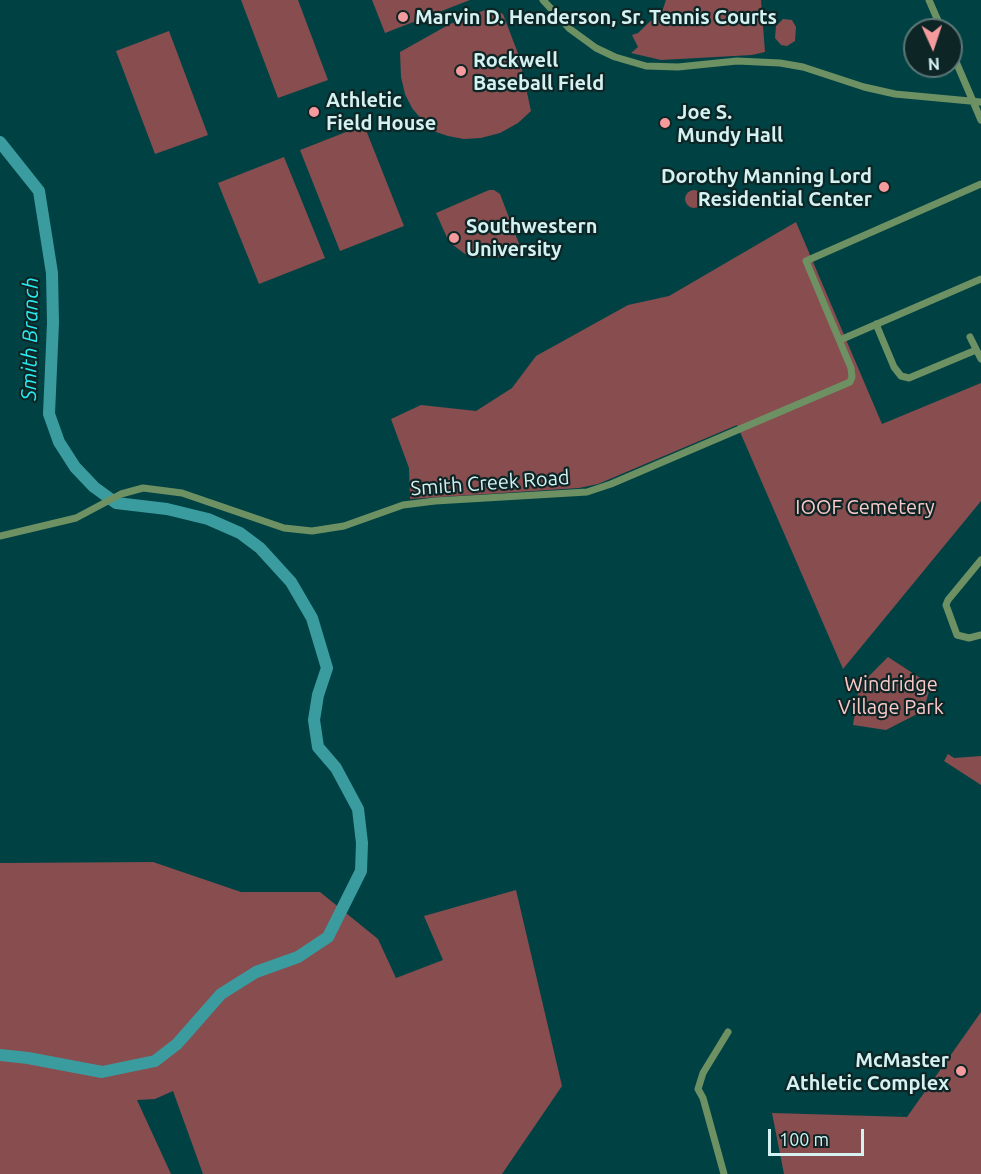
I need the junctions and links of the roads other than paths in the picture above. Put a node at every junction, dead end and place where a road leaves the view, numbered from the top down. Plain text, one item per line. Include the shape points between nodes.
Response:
1 (543, 0) edge
2 (929, 0) edge
3 (937, 18) edge
4 (963, 74) edge
5 (977, 103) edge
6 (981, 120) edge
7 (981, 184) edge
8 (981, 279) edge
9 (876, 324) junction
10 (970, 337) dead end
11 (840, 340) junction
12 (976, 350) junction
13 (981, 359) edge
14 (0, 536) edge
15 (981, 560) edge
16 (981, 635) edge
17 (728, 1032) dead end
18 (724, 1174) edge

1 - 5 street via 570,29 596,48 646,66 780,63 895,94
2 - 3 street
4 - 5 street
5 - 6 street
7 - 11 street, Smith Creek Road via 806,261
8 - 9 street
9 - 11 street
9 - 12 street via 901,376 909,378
10 - 12 street
11 - 14 street, Smith Creek Road via 852,373 846,385 587,492 403,505 344,526 312,531 284,528 182,493 143,488 122,494 76,518
12 - 13 street
15 - 16 street via 946,605 957,635
17 - 18 street via 703,1073 698,1089

